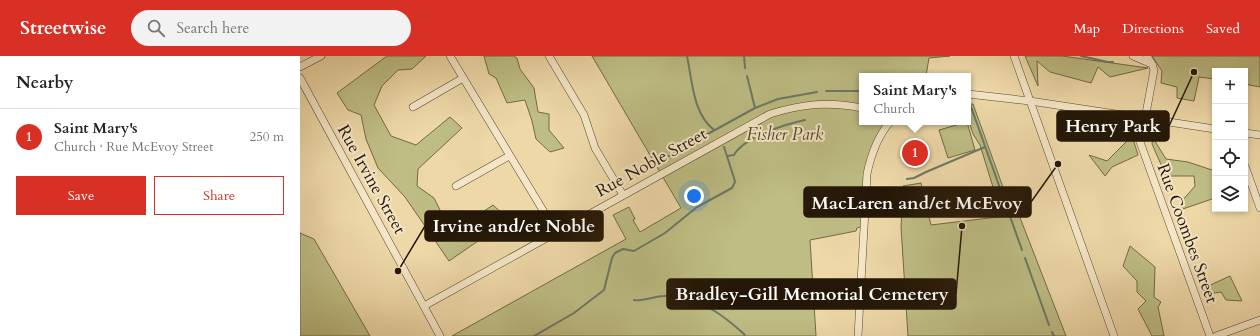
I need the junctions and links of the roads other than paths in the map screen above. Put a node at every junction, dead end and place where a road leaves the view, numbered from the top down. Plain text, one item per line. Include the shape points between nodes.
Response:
1 (320, 56) edge
2 (450, 56) edge
3 (549, 56) edge
4 (1014, 56) edge
5 (1133, 56) edge
6 (1147, 56) edge
7 (1152, 64) junction
8 (300, 67) edge
9 (300, 78) edge
10 (463, 78) junction
11 (971, 94) edge
12 (1030, 101) junction
13 (413, 107) dead end
14 (859, 107) edge
15 (1131, 117) junction
16 (1145, 119) junction
17 (888, 125) edge
18 (1212, 129) edge
19 (1248, 133) edge
20 (1260, 135) edge
21 (510, 156) junction
22 (1248, 174) edge
23 (456, 186) dead end
24 (623, 196) junction
25 (1260, 208) edge
26 (556, 232) junction
27 (424, 306) junction
28 (1260, 320) edge
29 (440, 336) edge
30 (858, 336) edge
31 (1114, 336) edge
32 (1210, 336) edge
33 (1216, 336) edge

1 - 8 street
2 - 10 street
3 - 24 street via 584,115 595,148
4 - 12 street
5 - 7 street
6 - 7 street
7 - 16 street via 1154,70
9 - 27 street, Rue Irvine Street
10 - 13 street
10 - 21 street
11 - 12 street
12 - 15 street
12 - 31 street
14 - 24 street, Rue Noble Street via 821,103 770,114
15 - 16 street
15 - 32 street, Rue Coombes Street
16 - 18 street
17 - 30 street via 873,151 867,174
19 - 20 street
21 - 23 street
21 - 26 street
22 - 25 street
24 - 26 street, Rue Noble Street
26 - 27 street, Rue Noble Street
27 - 29 street, Rue Irvine Street
28 - 33 street

